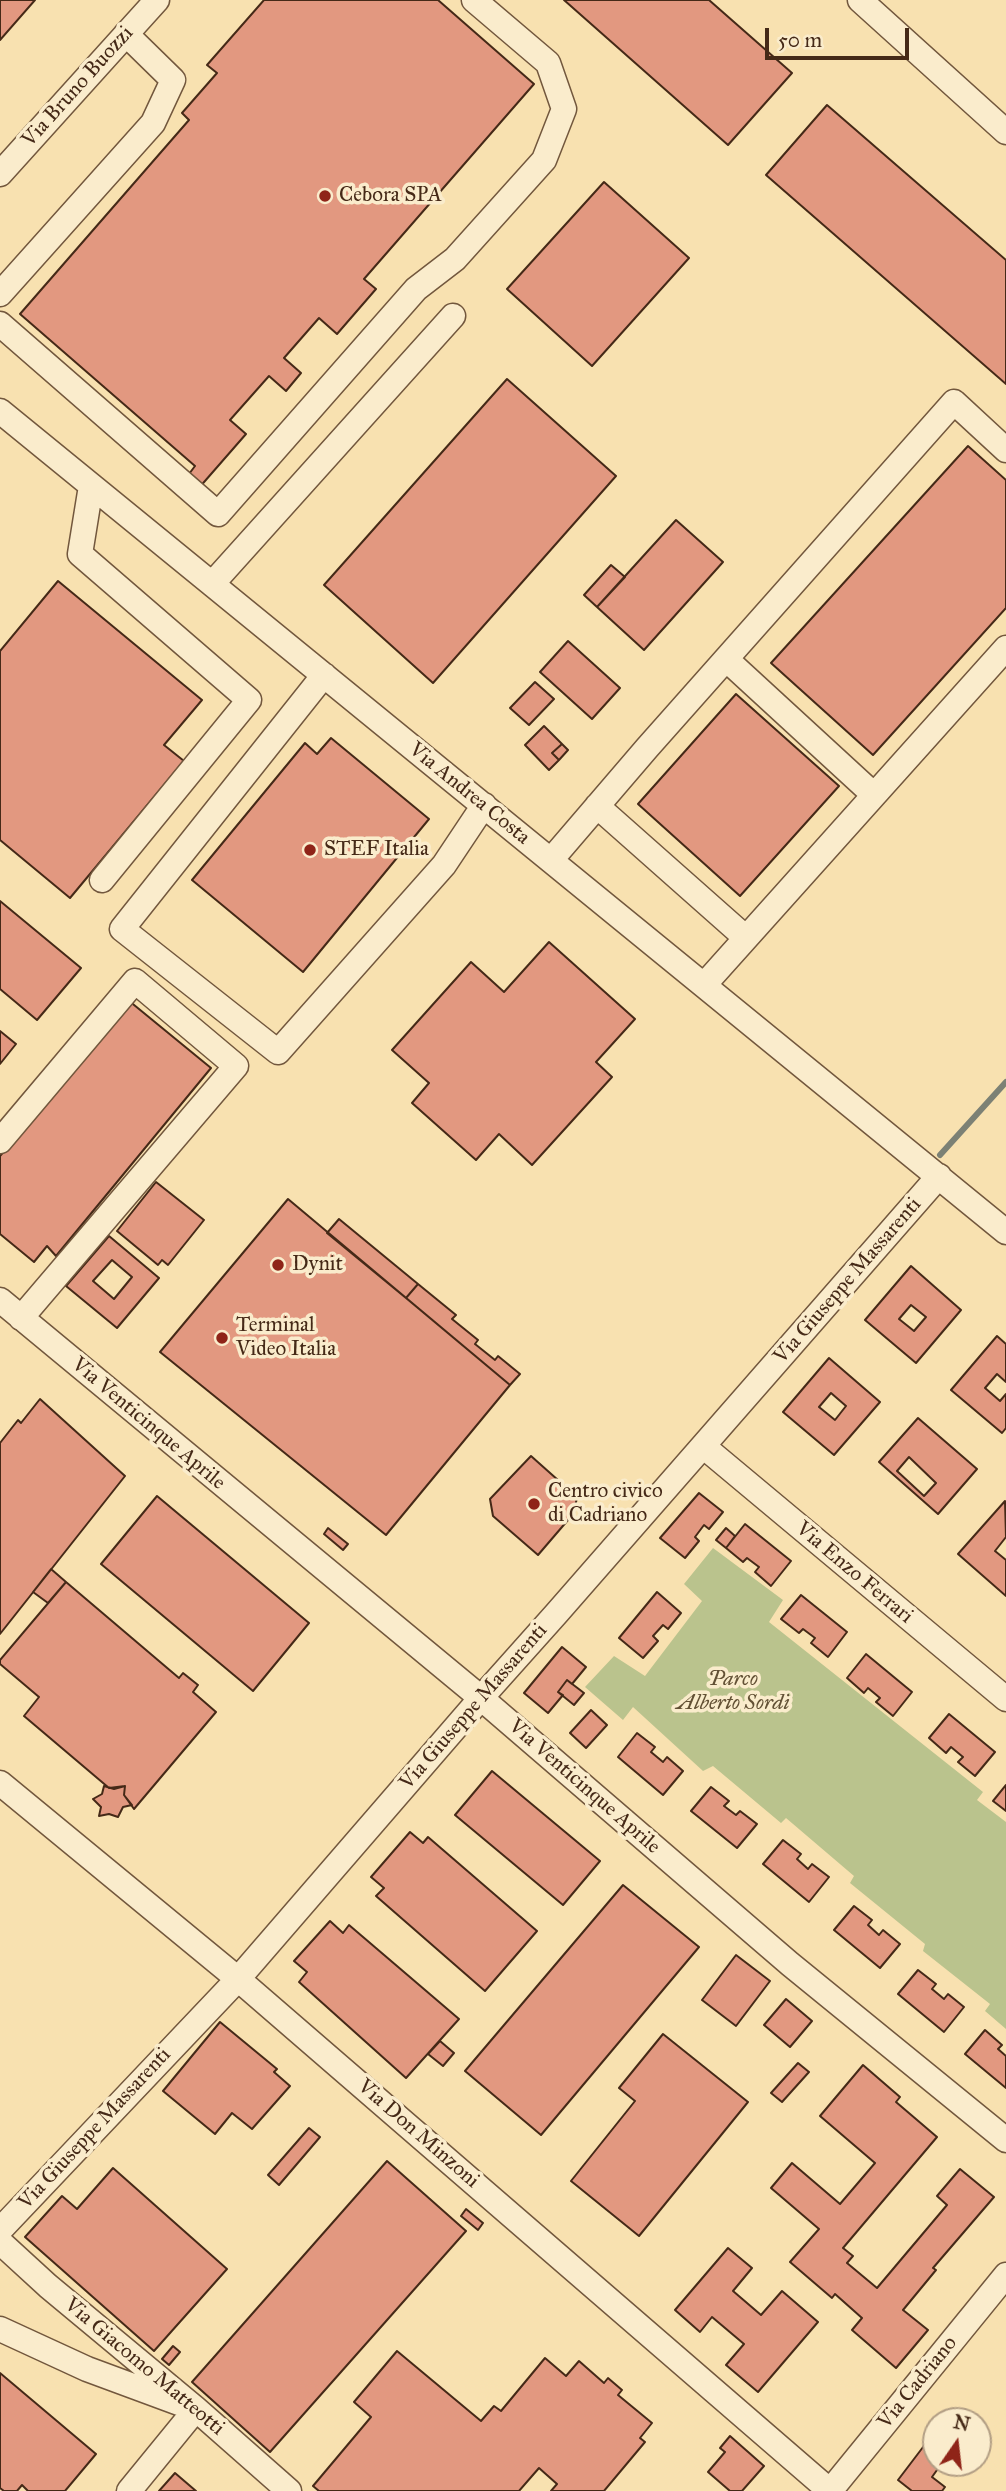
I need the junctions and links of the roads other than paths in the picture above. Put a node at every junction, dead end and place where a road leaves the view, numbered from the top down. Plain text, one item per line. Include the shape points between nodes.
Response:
1 (157, 0) edge
2 (474, 0) edge
3 (860, 0) edge
4 (126, 34) junction
5 (1006, 132) edge
6 (0, 174) edge
7 (0, 294) edge
8 (453, 316) dead end
9 (0, 324) edge
10 (0, 411) edge
11 (1006, 450) edge
12 (91, 486) junction
13 (212, 584) junction
14 (1006, 648) edge
15 (726, 659) junction
16 (324, 675) junction
17 (874, 795) junction
18 (484, 806) junction
19 (597, 806) junction
20 (551, 860) junction
21 (102, 880) dead end
22 (746, 938) junction
23 (704, 985) junction
24 (0, 1141) edge
25 (939, 1176) junction
26 (1006, 1232) edge
27 (0, 1300) edge
28 (21, 1318) junction
29 (703, 1446) junction
30 (481, 1698) junction
31 (1006, 1699) edge
32 (0, 1783) edge
33 (238, 1979) junction
34 (1006, 2140) edge
35 (1, 2242) edge
36 (1006, 2275) edge
37 (0, 2329) edge
38 (196, 2409) junction
39 (129, 2491) edge
40 (289, 2491) edge
41 (830, 2491) edge

1 - 4 street, Via Bruno Buozzi
2 - 9 street via 548,63 564,109 544,160 455,259 416,289 218,514
3 - 5 street
4 - 6 street, Via Bruno Buozzi
4 - 7 street via 173,80 153,123
8 - 13 street
10 - 12 street, Via Andrea Costa
11 - 15 street via 954,402
12 - 13 street, Via Andrea Costa
12 - 21 street via 80,554 248,700
13 - 16 street, Via Andrea Costa
14 - 17 street
15 - 17 street
15 - 19 street
16 - 18 street, Via Andrea Costa
16 - 18 street via 122,929 278,1052 444,865
17 - 22 street
18 - 20 street, Via Andrea Costa
19 - 20 street
19 - 22 street
20 - 23 street, Via Andrea Costa
22 - 23 street
23 - 25 street, Via Andrea Costa
24 - 28 street via 135,981 236,1066
25 - 26 street, Via Andrea Costa
25 - 29 street, Via Giuseppe Massarenti
27 - 28 street, Via Venticinque Aprile
28 - 30 street, Via Venticinque Aprile
29 - 30 street, Via Giuseppe Massarenti
29 - 31 street, Via Enzo Ferrari
30 - 33 street, Via Giuseppe Massarenti
30 - 34 street, Via Venticinque Aprile via 790,1964
32 - 33 street, Via Don Minzoni
33 - 35 street, Via Giuseppe Massarenti
33 - 41 street, Via Don Minzoni
35 - 38 street, Via Giacomo Matteotti
36 - 41 street, Via Cadriano
37 - 38 street via 87,2369
38 - 39 street
38 - 40 street, Via Giacomo Matteotti

